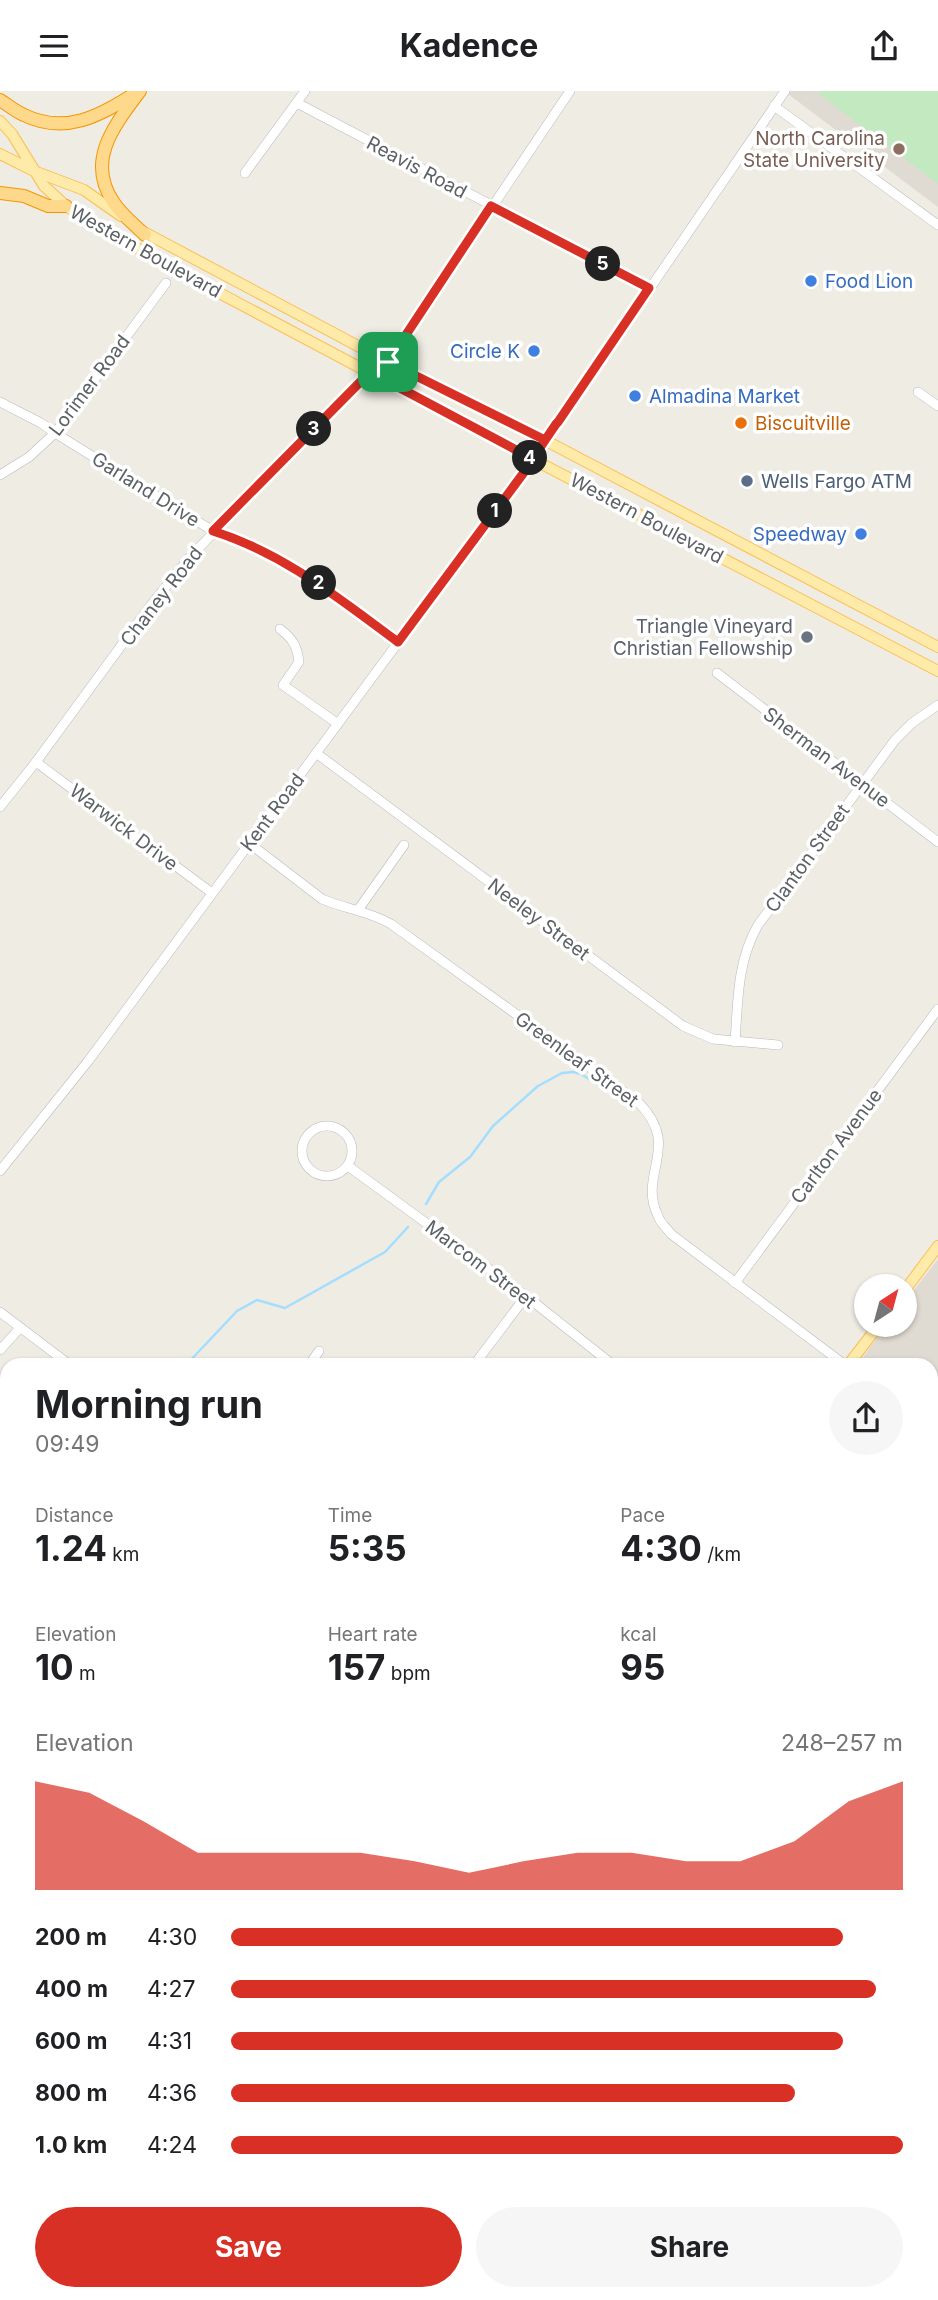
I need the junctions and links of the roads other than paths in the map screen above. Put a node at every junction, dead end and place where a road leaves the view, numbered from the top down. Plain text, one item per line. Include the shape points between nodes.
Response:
1 (139, 91) edge
2 (305, 91) edge
3 (569, 91) edge
4 (785, 91) edge
5 (0, 100) edge
6 (297, 103) junction
7 (774, 106) junction
8 (0, 121) edge
9 (0, 155) edge
10 (34, 171) junction
11 (245, 173) dead end
12 (0, 193) edge
13 (491, 206) junction
14 (66, 207) junction
15 (938, 225) edge
16 (145, 235) junction
17 (166, 283) dead end
18 (649, 288) junction
19 (388, 362) junction
20 (370, 372) junction
21 (918, 392) dead end
22 (0, 402) edge
23 (938, 406) edge
24 (54, 433) junction
25 (539, 450) junction
26 (0, 475) edge
27 (213, 531) junction
28 (280, 629) dead end
29 (398, 642) junction
30 (938, 647) edge
31 (938, 670) edge
32 (717, 673) dead end
33 (938, 705) edge
34 (338, 724) junction
35 (316, 753) junction
36 (36, 762) junction
37 (861, 783) junction
38 (0, 807) edge
39 (938, 842) edge
40 (249, 843) junction
41 (404, 845) dead end
42 (212, 893) junction
43 (358, 910) junction
44 (938, 1009) edge
45 (734, 1041) junction
46 (778, 1045) dead end
47 (348, 1166) junction
48 (0, 1171) edge
49 (938, 1246) edge
50 (917, 1274) edge
51 (735, 1283) junction
52 (526, 1296) junction
53 (0, 1312) edge
54 (20, 1328) junction
55 (869, 1337) edge
56 (0, 1350) edge
57 (319, 1351) dead end
58 (61, 1358) edge
59 (314, 1358) edge
60 (479, 1358) edge
61 (604, 1358) edge
62 (837, 1358) edge
63 (853, 1358) edge

1 - 5 highway via 98,116 66,123 25,116
1 - 16 highway via 107,142 101,177 116,206
2 - 6 street
3 - 13 street
4 - 7 street, Kent Road
6 - 11 street
6 - 13 street, Reavis Road
7 - 15 street
7 - 18 street, Kent Road
8 - 10 main road, Western Boulevard
9 - 10 main road, Western Boulevard
10 - 14 main road, Western Boulevard
10 - 16 main road, Western Boulevard via 83,190
12 - 14 highway
13 - 18 street, Reavis Road
13 - 19 street
14 - 20 main road, Western Boulevard
16 - 19 main road, Western Boulevard
17 - 24 street, Lorimer Road
18 - 25 street, Kent Road
19 - 25 main road, Western Boulevard
20 - 25 main road, Western Boulevard
20 - 27 street, Chaney Road
21 - 23 street
22 - 24 street, Garland Drive
24 - 26 street, Lorimer Road via 29,457
24 - 27 street, Garland Drive
25 - 29 street, Kent Road
25 - 30 main road, Western Boulevard
25 - 31 main road, Western Boulevard
27 - 29 street, Garland Drive via 260,549 312,578
27 - 36 street, Chaney Road via 151,605
28 - 34 street via 292,638 299,662 283,685
29 - 34 street, Kent Road
32 - 37 street, Sherman Avenue
33 - 37 street, Clanton Street via 902,731
34 - 35 street, Kent Road
35 - 40 street, Kent Road
35 - 45 street, Neeley Street via 677,1021 706,1037
36 - 38 street, Chaney Road
36 - 42 street, Warwick Drive
37 - 39 street, Sherman Avenue
37 - 45 street, Clanton Street via 748,944 740,972
40 - 42 street, Kent Road
40 - 43 street, Greenleaf Street via 323,899
41 - 43 street
42 - 48 street, Kent Road
43 - 51 street, Greenleaf Street via 391,924 638,1102 658,1131 652,1197 658,1217 671,1234
44 - 51 street, Carlton Avenue
45 - 46 street, Neeley Street
47 - 47 street via 349,1137 335,1126 324,1125 304,1140 307,1167 314,1172 333,1175
47 - 52 street, Marcom Street
49 - 50 main road
51 - 62 street, Greenleaf Street
52 - 60 street
52 - 61 street, Marcom Street
53 - 54 street
54 - 56 street
54 - 58 street
55 - 63 main road
57 - 59 street

